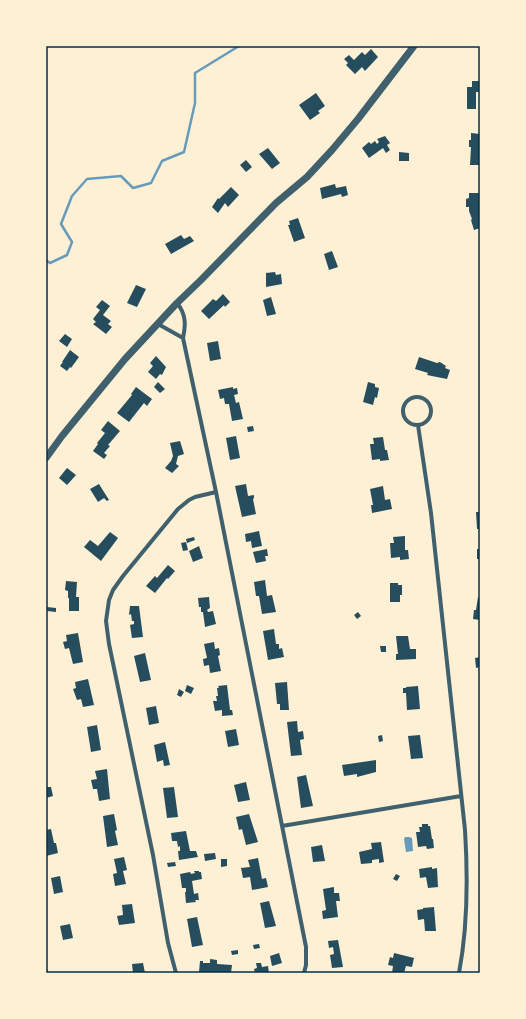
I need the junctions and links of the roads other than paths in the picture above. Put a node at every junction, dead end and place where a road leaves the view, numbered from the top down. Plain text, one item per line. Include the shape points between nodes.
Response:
1 (414, 46) edge
2 (177, 303) junction
3 (158, 324) junction
4 (183, 338) junction
5 (418, 425) junction
6 (46, 458) edge
7 (216, 492) junction
8 (461, 796) junction
9 (282, 826) junction
10 (176, 973) edge
11 (304, 973) edge
12 (459, 973) edge

1 - 2 street via 332,150
2 - 3 street
2 - 4 street via 184,314 186,328
3 - 4 street
3 - 6 street via 125,359
4 - 7 street
5 - 5 street via 428,420 431,409 425,400 414,397 405,403 402,413 408,422
5 - 8 street via 431,513
7 - 9 street
7 - 10 street via 189,500 174,513 113,590 106,621
8 - 9 street
8 - 12 street via 468,886
9 - 11 street via 306,947

